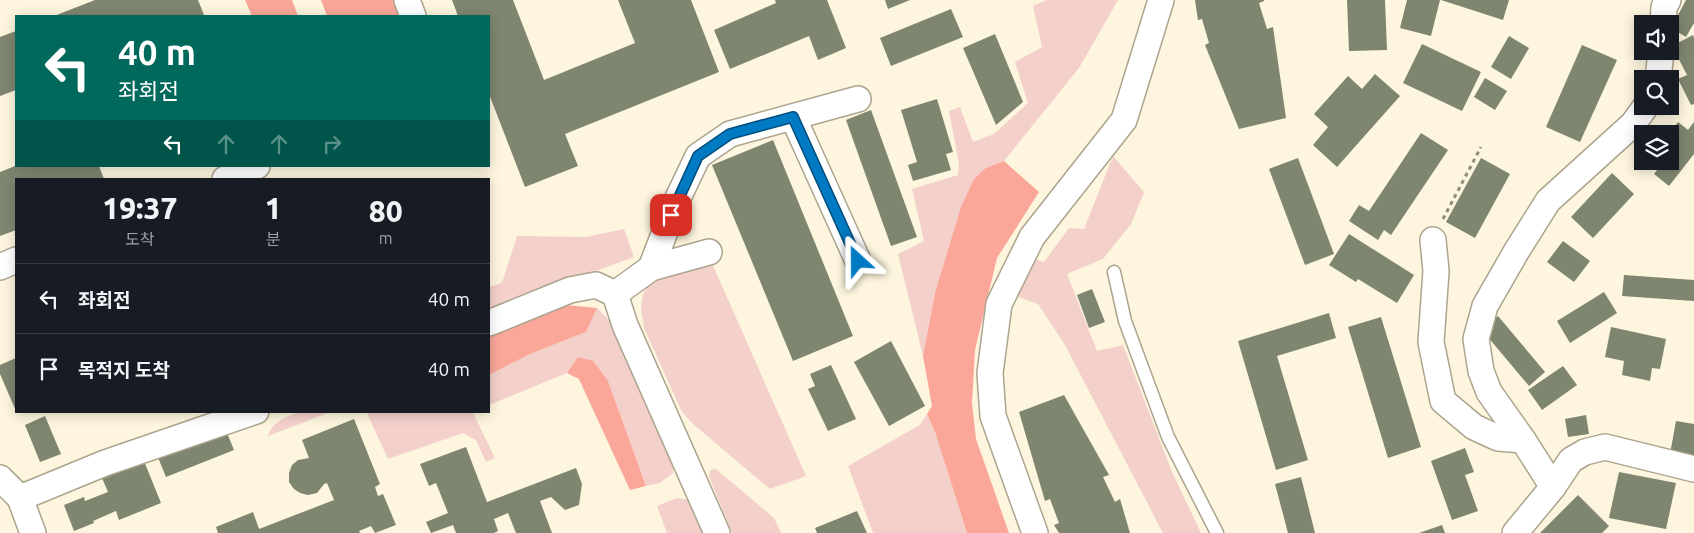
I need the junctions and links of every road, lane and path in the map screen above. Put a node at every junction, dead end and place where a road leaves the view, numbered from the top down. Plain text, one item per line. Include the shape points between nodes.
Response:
1 (407, 0) edge
2 (1161, 0) edge
3 (1668, 0) edge
4 (413, 15) edge
5 (1664, 15) edge
6 (858, 99) dead end
7 (1640, 115) edge
8 (793, 117) junction
9 (1481, 147) dead end
10 (255, 167) edge
11 (227, 178) edge
12 (1433, 240) joint
13 (709, 252) dead end
14 (15, 260) edge
15 (858, 261) dead end
16 (0, 267) edge
17 (651, 268) junction
18 (1114, 272) dead end
19 (614, 294) junction
20 (490, 323) edge
21 (250, 413) edge
22 (1523, 440) junction
23 (1694, 469) edge
24 (0, 478) edge
25 (1553, 487) junction
26 (20, 498) junction
27 (33, 533) edge
28 (717, 533) edge
29 (1035, 533) edge
30 (1217, 533) edge
31 (1515, 533) edge

1 - 4 street
2 - 29 street via 1124,120 1032,237 999,304 990,373 993,416
3 - 5 street
6 - 8 street
7 - 22 street via 1548,201 1486,306 1476,339 1481,371 1489,392
8 - 15 street
8 - 17 street via 730,134 698,156
9 - 12 path
10 - 11 street
12 - 22 street via 1436,271 1431,342 1443,401 1474,427 1498,438
13 - 17 street
14 - 16 street
17 - 19 street
18 - 30 lane via 1125,322 1168,437
19 - 20 street via 596,285 570,290
19 - 28 street
21 - 26 street via 105,463
22 - 25 street
23 - 25 street via 1605,447 1571,460
24 - 26 street
25 - 31 street
26 - 27 street

